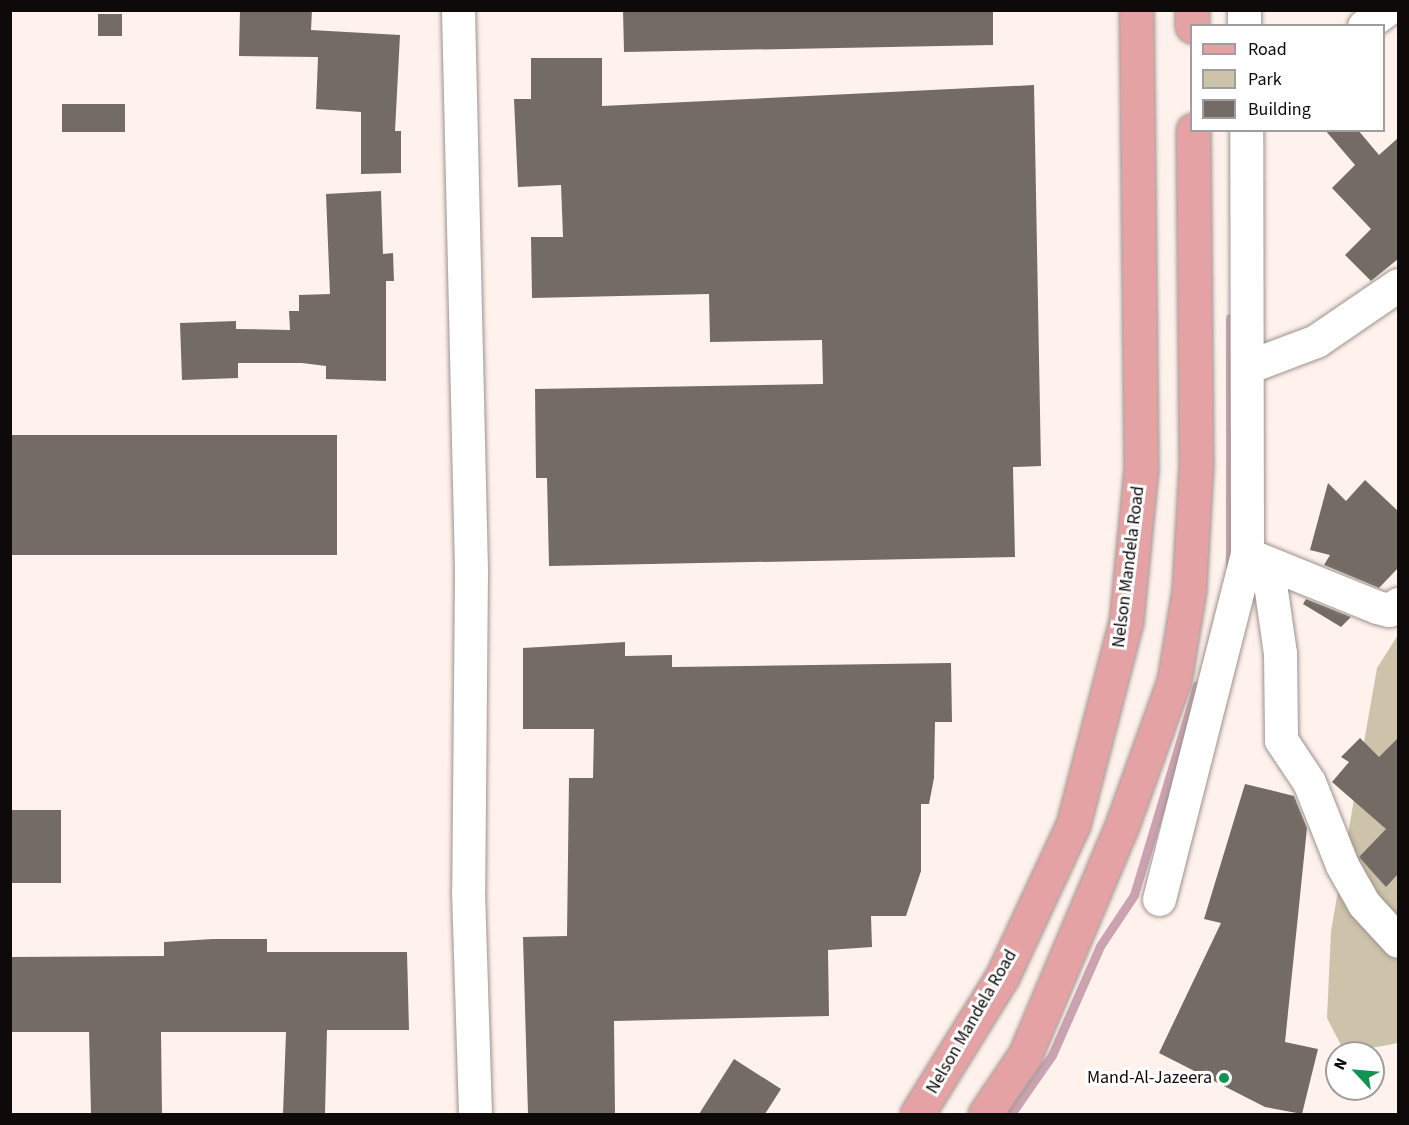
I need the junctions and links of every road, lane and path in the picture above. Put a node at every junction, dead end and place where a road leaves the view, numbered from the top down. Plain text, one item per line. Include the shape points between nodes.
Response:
1 (458, 10) edge
2 (1136, 10) edge
3 (1386, 10) edge
4 (1367, 24) edge
5 (1193, 132) edge
6 (1246, 132) edge
7 (1398, 285) edge
8 (1250, 366) junction
9 (1257, 559) junction
10 (1398, 604) edge
11 (1159, 899) dead end
12 (1398, 940) edge
13 (475, 1114) edge
14 (917, 1114) edge
15 (985, 1114) edge

1 - 13 street via 471,571 468,891
2 - 14 main road, Nelson Mandela Road via 1142,470 1125,622 1073,825 1002,976
3 - 4 street
5 - 15 main road via 1196,465 1190,590 1174,681 1121,828 1025,1055
6 - 8 street
7 - 8 street via 1316,341
8 - 9 street
9 - 10 street via 1341,588 1377,607 1389,610
9 - 11 street
9 - 12 street via 1280,653 1281,740 1309,782 1342,865 1364,904

